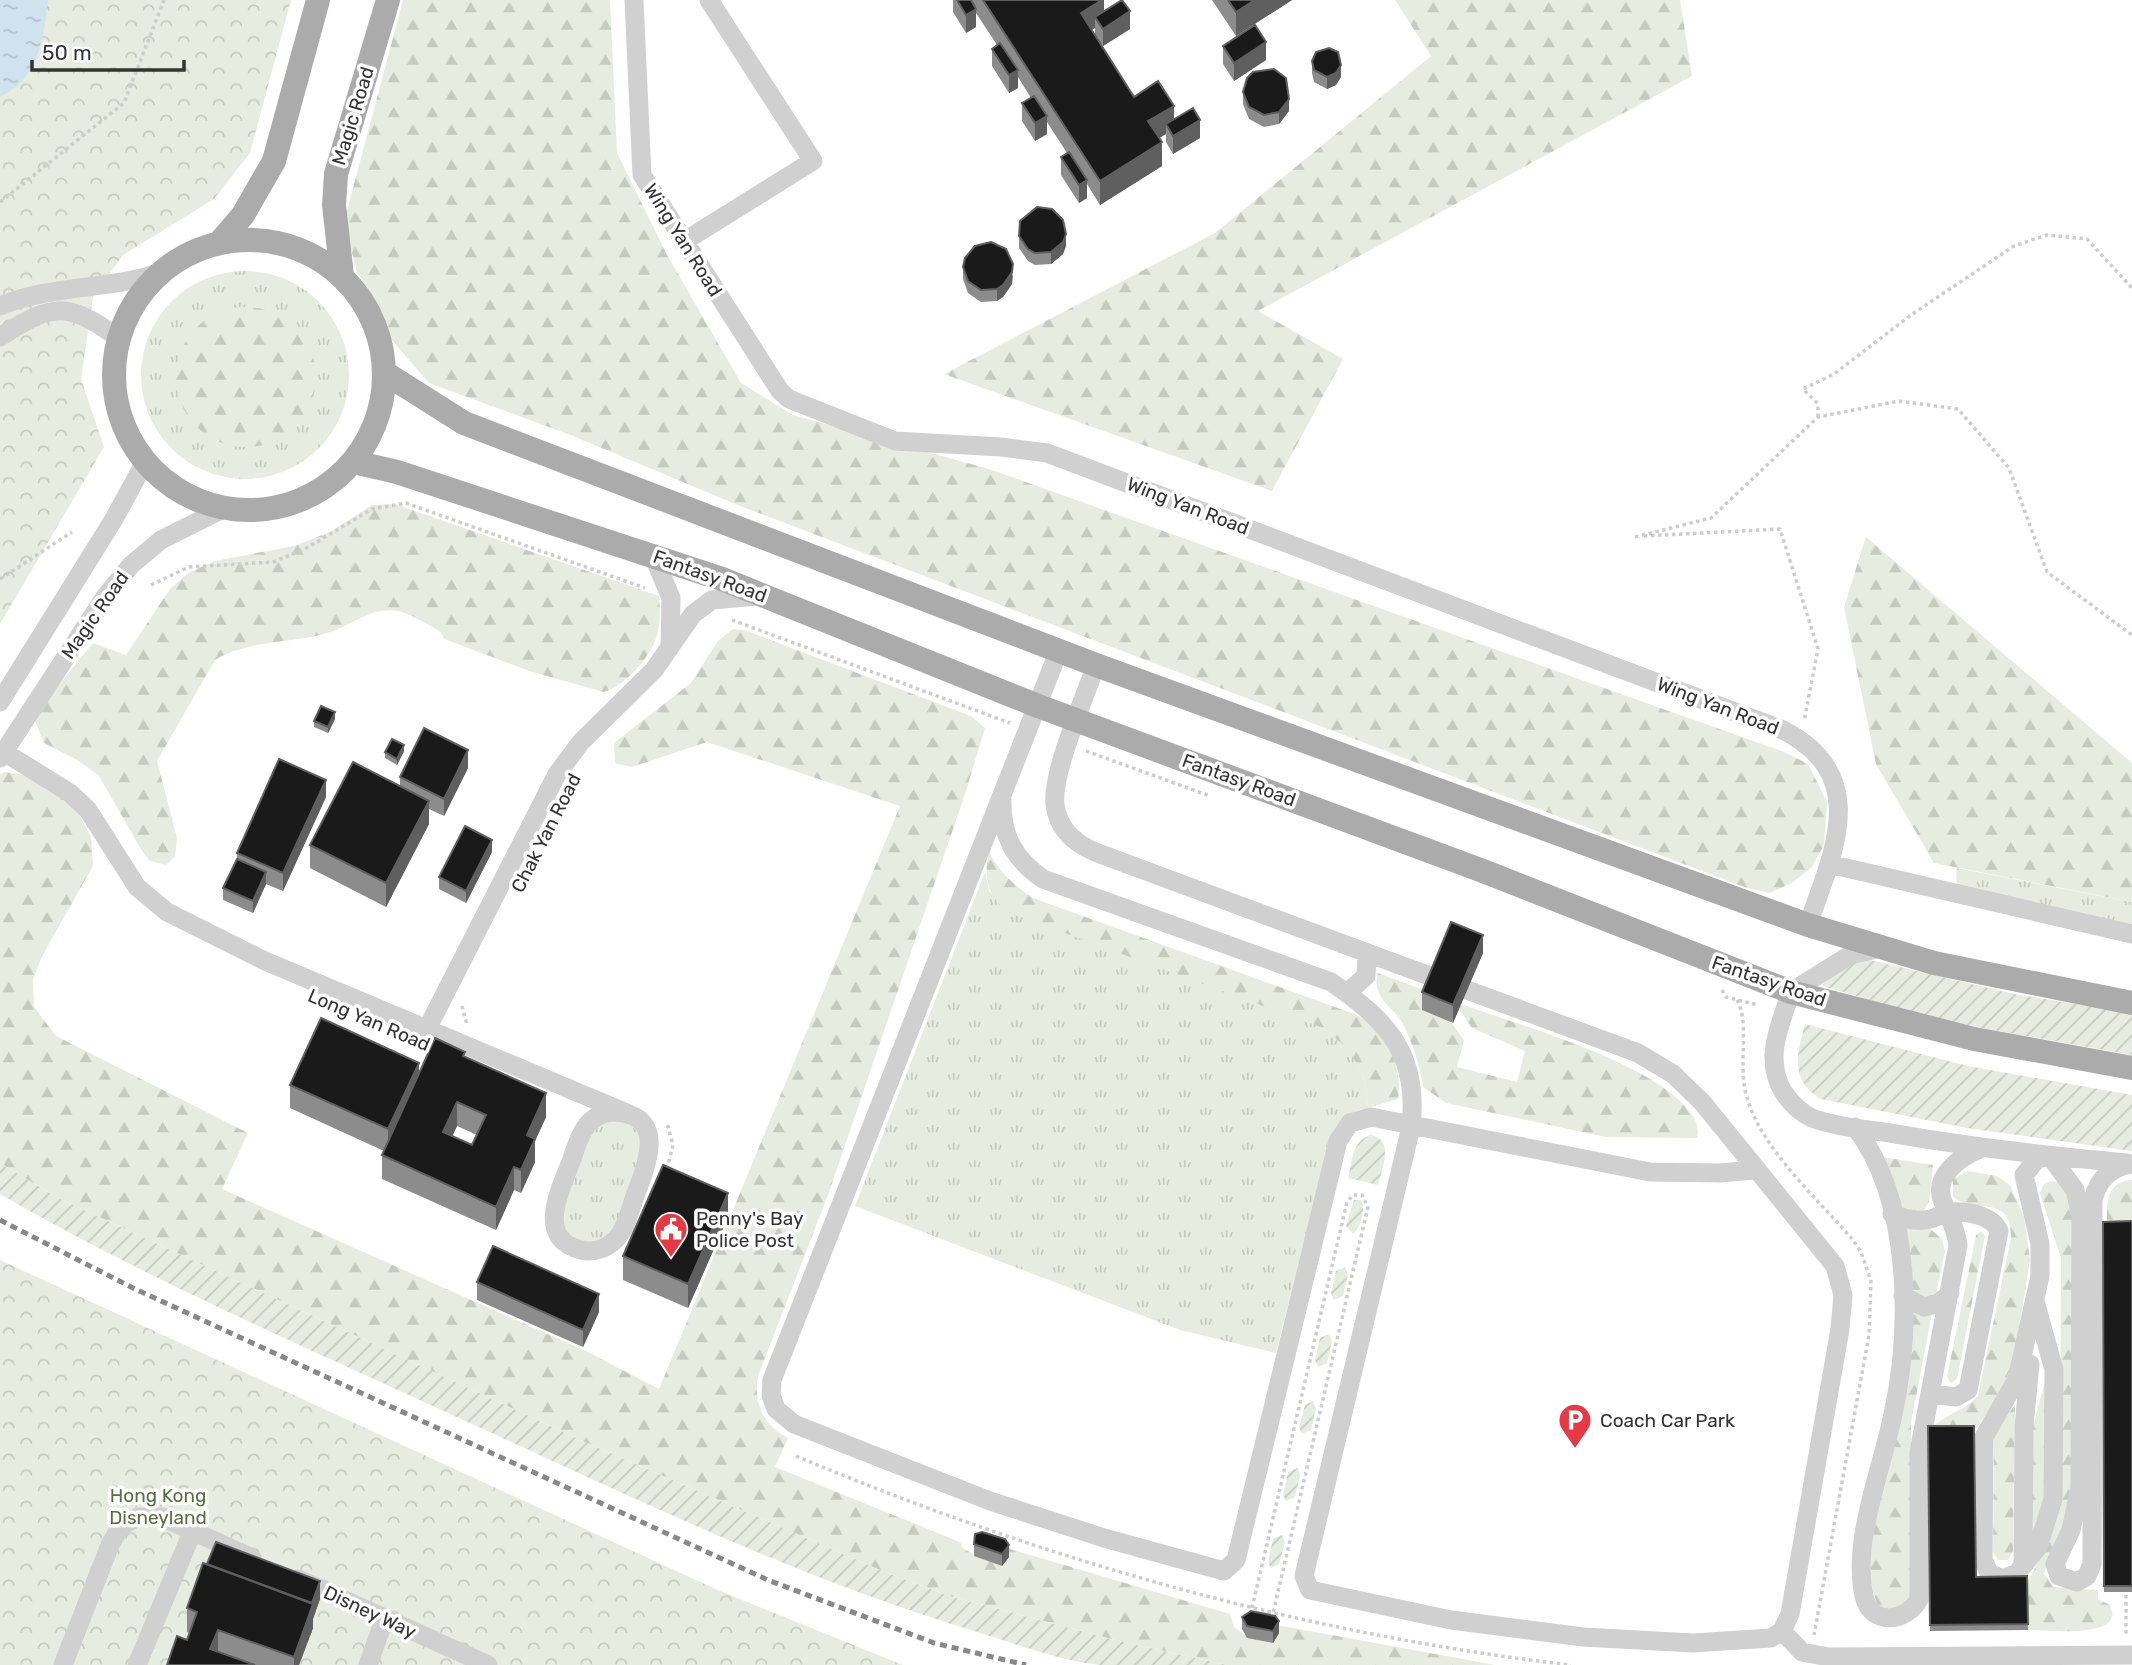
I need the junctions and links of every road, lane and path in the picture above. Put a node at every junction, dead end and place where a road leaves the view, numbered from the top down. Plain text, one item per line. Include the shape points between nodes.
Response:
1 (164, 0) edge
2 (318, 0) edge
3 (388, 0) edge
4 (634, 0) edge
5 (709, 0) edge
6 (0, 202) edge
7 (683, 242) junction
8 (219, 243) junction
9 (159, 273) junction
10 (342, 276) junction
11 (2132, 288) edge
12 (0, 306) edge
13 (0, 337) edge
14 (118, 338) junction
15 (385, 373) junction
16 (1818, 416) junction
17 (145, 462) junction
18 (354, 462) junction
19 (225, 508) junction
20 (72, 532) dead end
21 (305, 549) dead end
22 (653, 555) junction
23 (0, 579) edge
24 (150, 585) dead end
25 (762, 596) junction
26 (2132, 635) edge
27 (670, 645) junction
28 (1059, 650) junction
29 (1096, 665) junction
30 (0, 702) edge
31 (1038, 706) junction
32 (1077, 720) junction
33 (1801, 739) junction
34 (2, 755) edge
35 (1002, 799) junction
36 (1829, 864) junction
37 (1808, 925) junction
38 (2132, 934) edge
39 (1882, 948) junction
40 (1367, 953) junction
41 (1435, 978) edge
42 (1467, 990) edge
43 (1791, 992) junction
44 (1347, 993) junction
45 (461, 1000) dead end
46 (1737, 1000) dead end
47 (2131, 1003) edge
48 (427, 1029) junction
49 (472, 1030) dead end
50 (2132, 1068) edge
51 (571, 1092) junction
52 (629, 1114) junction
53 (660, 1114) dead end
54 (1855, 1126) junction
55 (1411, 1127) junction
56 (580, 1137) junction
57 (1982, 1148) junction
58 (2050, 1156) junction
59 (2132, 1164) edge
60 (1754, 1170) junction
61 (664, 1174) edge
62 (1949, 1212) junction
63 (1892, 1214) junction
64 (1950, 1293) junction
65 (1903, 1296) junction
66 (2035, 1301) junction
67 (1930, 1394) junction
68 (193, 1531) junction
69 (2023, 1566) junction
70 (2126, 1587) edge
71 (1252, 1608) edge
72 (1273, 1613) edge
73 (384, 1620) junction
74 (1782, 1631) junction
75 (1802, 1652) junction
76 (2129, 1656) edge
77 (63, 1665) edge
78 (137, 1665) edge
79 (368, 1665) edge
80 (488, 1665) edge

1 - 6 path via 124,103
2 - 8 main road via 274,161 243,215
3 - 10 main road, Magic Road via 336,174 334,205
4 - 7 street, Wing Yan Road via 640,163 648,186
5 - 7 street via 813,161
7 - 33 street, Wing Yan Road via 780,391 802,406 895,441 1047,453
8 - 9 main road via 180,258
8 - 10 main road via 272,241 303,250
9 - 12 street via 104,287 67,288
9 - 14 main road via 137,297
10 - 15 main road via 374,322
11 - 16 path via 2087,239 2047,235 2014,246 1834,374 1803,389 1818,404
13 - 14 street via 38,314 58,310 76,311
14 - 17 main road via 114,393 124,430
15 - 18 main road via 383,398 369,438
15 - 28 main road via 464,423
16 - 26 path via 1899,401 1958,409 2009,468 2048,572
16 - 33 path via 1711,517 1635,537 1780,529 1818,649
17 - 19 main road via 168,484
17 - 30 street, Magic Road
18 - 19 main road via 318,491 289,504 257,510
18 - 22 main road, Fantasy Road
19 - 34 street, Magic Road via 161,540 131,565 105,597
20 - 23 path
21 - 24 path via 273,562 189,567
22 - 25 main road, Fantasy Road
22 - 27 street via 671,598
25 - 27 street, Chak Yan Road via 712,600 694,614
25 - 31 main road, Fantasy Road
27 - 48 street, Chak Yan Road via 654,670 581,742 557,774
28 - 29 main road
28 - 31 street
29 - 32 street
29 - 37 main road
31 - 32 main road, Fantasy Road
31 - 35 street
32 - 40 street via 1055,790 1062,826 1076,842
32 - 43 main road, Fantasy Road
33 - 36 street, Wing Yan Road via 1824,760 1835,782 1838,833
34 - 48 street, Long Yan Road via 70,793 88,810 137,887 167,912 265,961
35 - 44 street via 1006,837 1027,868 1043,879 1331,982
35 - 55 street via 772,1380 771,1395 781,1416 990,1501 1219,1572 1230,1569 1236,1560 1338,1141 1350,1123 1360,1118
36 - 37 street, Wing Yan Road
36 - 38 street
37 - 39 main road
39 - 43 street via 1850,955
39 - 47 main road via 1998,978
40 - 41 street
40 - 44 street via 1366,976
42 - 60 street via 1656,1062 1695,1095
43 - 50 main road, Fantasy Road via 1974,1039
43 - 54 street via 1774,1046 1779,1083 1792,1104 1812,1118
44 - 55 street via 1383,1021 1406,1060 1413,1093
45 - 49 path via 462,1014
46 - 75 path via 1744,1020 1742,1082 1753,1116 1772,1146 1853,1240 1871,1281 1869,1335 1819,1620
48 - 51 street, Long Yan Road
51 - 52 street, Long Yan Road
51 - 56 street via 583,1116
52 - 56 street via 601,1114
52 - 56 street via 645,1127 650,1157 622,1231 595,1251 573,1248 553,1223 554,1205
53 - 61 path via 673,1145
54 - 57 street
54 - 63 street via 1877,1163
55 - 60 street via 1650,1172
55 - 74 street via 1304,1576 1306,1586 1314,1593 1385,1608 1583,1637 1693,1643 1765,1639
57 - 58 street
57 - 62 street via 1948,1171 1941,1195
58 - 59 street
58 - 59 street via 2075,1190 2081,1217 2080,1487 2071,1530 2055,1564 2059,1576 2070,1582 2087,1576 2092,1564 2094,1200 2107,1174
58 - 66 street via 2037,1159 2024,1175 2040,1244
60 - 74 street via 1829,1257 1843,1295 1790,1614
62 - 63 street via 1915,1221
62 - 64 street via 1958,1245
62 - 67 street via 1991,1219 1999,1237 1968,1390 1956,1397
63 - 65 street
64 - 65 street via 1932,1307 1916,1306
64 - 67 street
65 - 67 street via 1898,1388 1870,1506 1863,1562 1864,1599 1883,1617 1908,1613 1919,1599 1919,1452
66 - 69 street via 2024,1426
66 - 69 street via 2054,1370 2054,1486 2043,1536
66 - 69 street via 2017,1379 1986,1429 1983,1446 1984,1566 2003,1579
68 - 73 street, Disney Way
68 - 77 street, Disney Way via 162,1517 138,1517 121,1526
68 - 78 street
70 - 76 path
71 - 72 path via 1348,1202 1353,1195 1362,1195 1368,1207
73 - 79 street
73 - 80 street, Disney Way
74 - 75 street
75 - 76 street via 1829,1657

